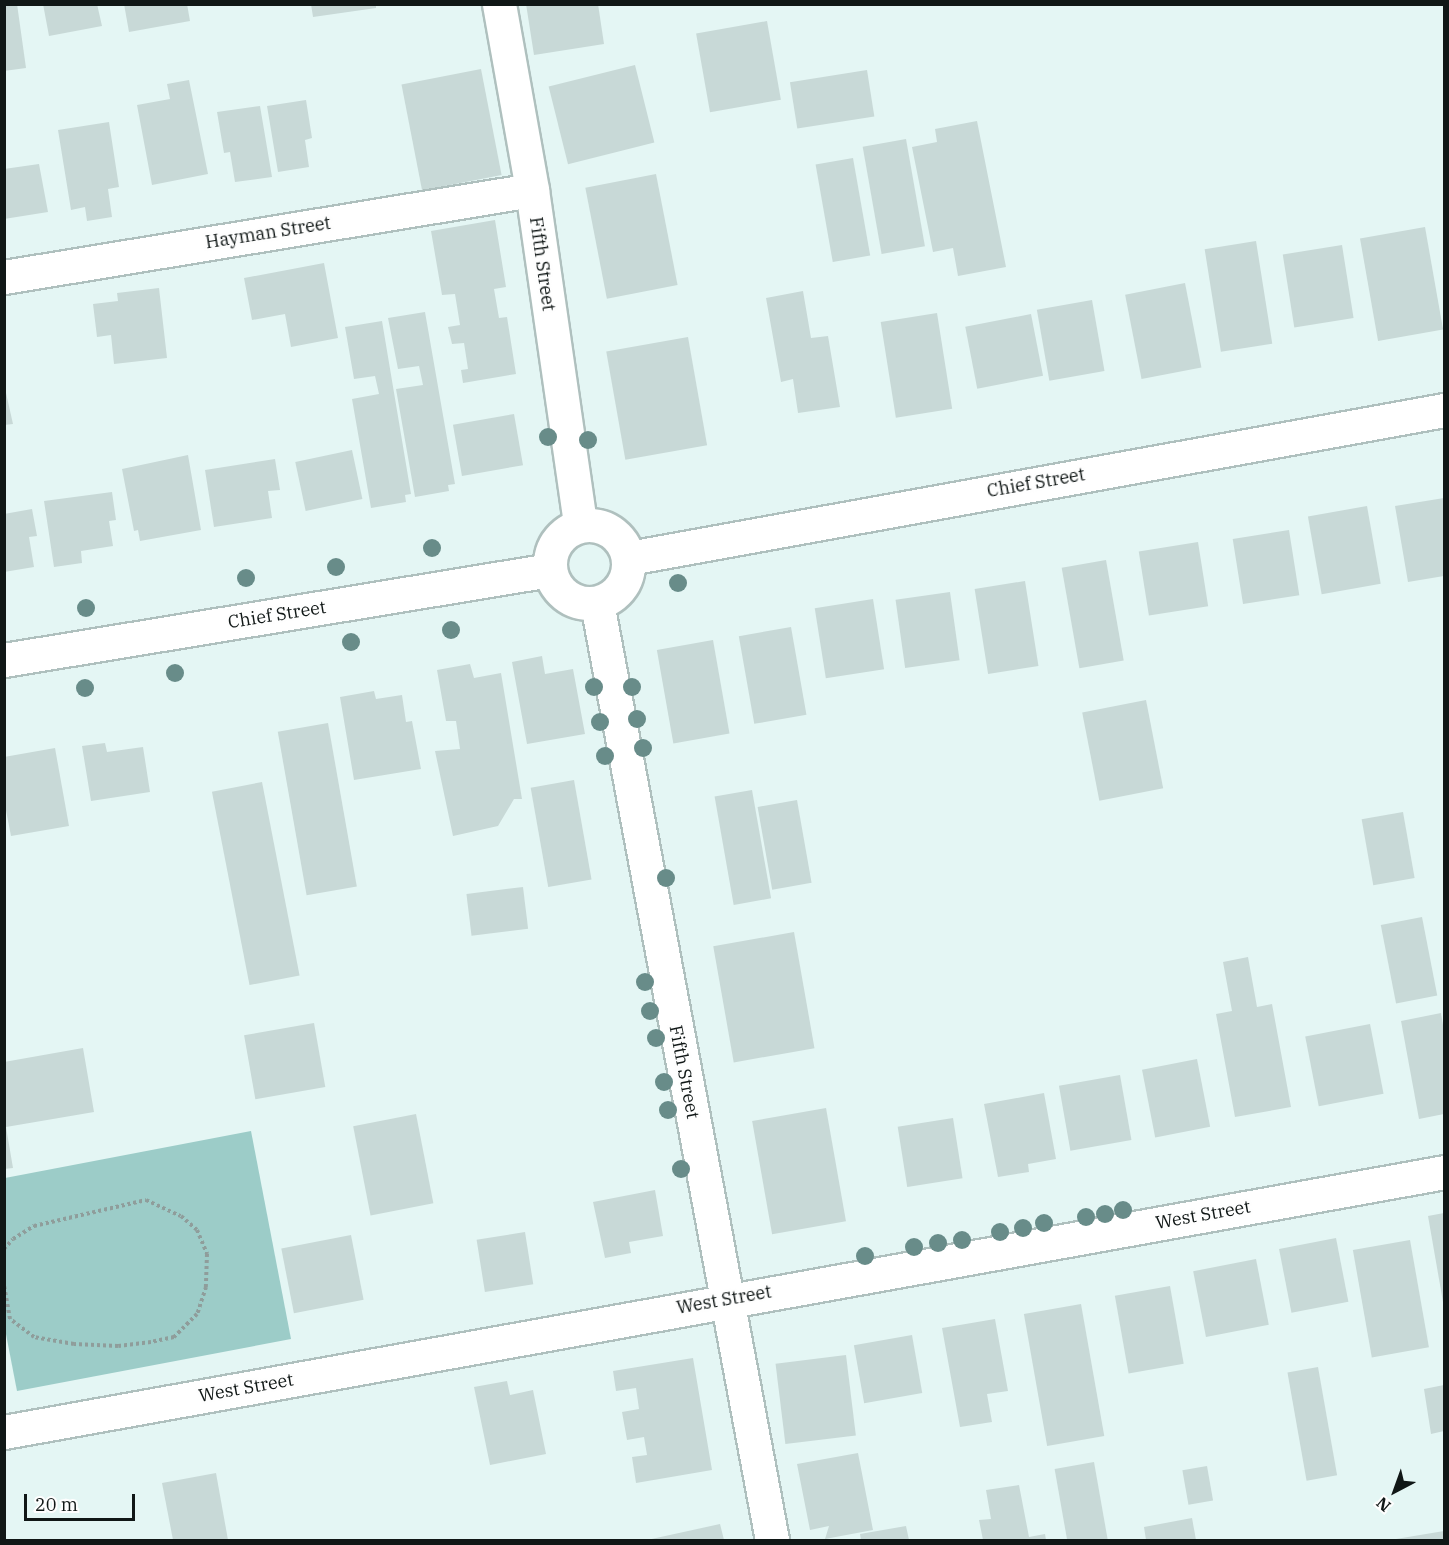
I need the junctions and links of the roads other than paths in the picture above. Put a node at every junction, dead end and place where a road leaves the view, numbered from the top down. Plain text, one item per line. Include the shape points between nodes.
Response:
1 (499, 4) edge
2 (532, 190) junction
3 (4, 277) edge
4 (1444, 410) edge
5 (580, 525) junction
6 (629, 558) junction
7 (550, 570) junction
8 (597, 603) junction
9 (4, 660) edge
10 (1444, 1172) edge
11 (726, 1300) junction
12 (4, 1432) edge
13 (772, 1540) edge

1 - 2 street, Fifth Street
2 - 3 street, Hayman Street
2 - 5 street, Fifth Street
4 - 6 street, Chief Street
5 - 6 street via 598,525 612,531
5 - 7 street via 566,531 555,544
6 - 8 street via 624,583 614,595
7 - 8 street via 566,596 581,603
7 - 9 street, Chief Street
8 - 11 street, Fifth Street
10 - 11 street, West Street
11 - 12 street, West Street
11 - 13 street, Fifth Street

